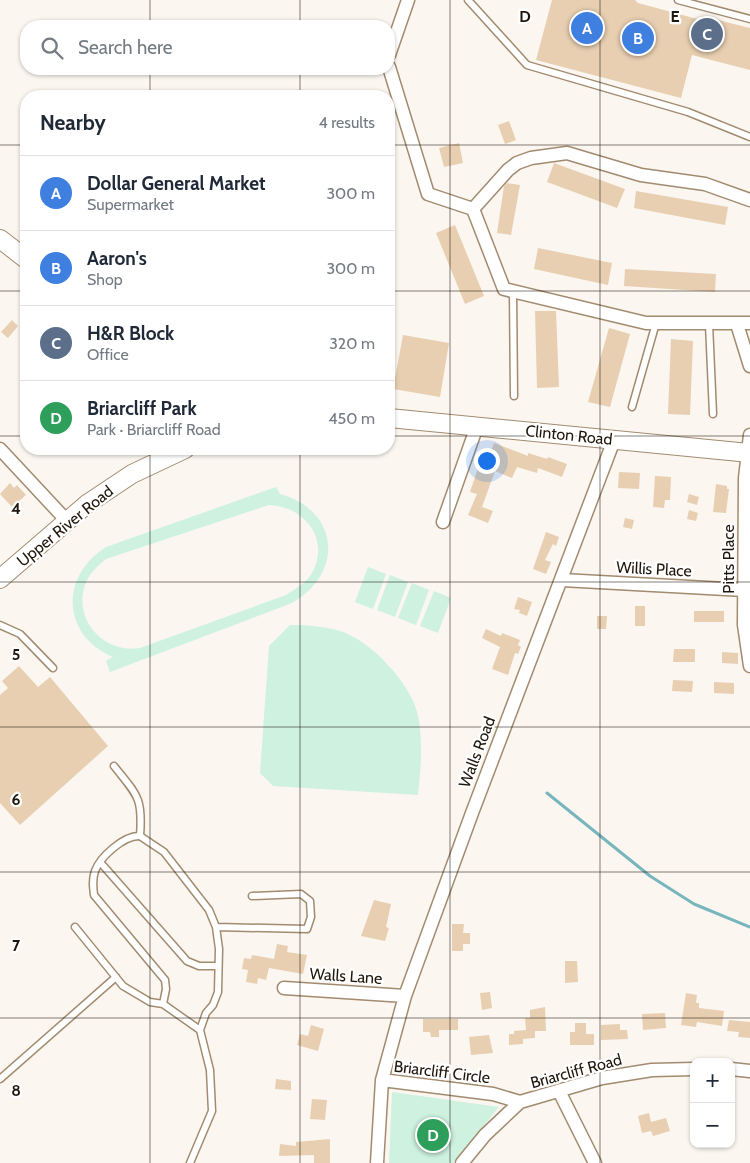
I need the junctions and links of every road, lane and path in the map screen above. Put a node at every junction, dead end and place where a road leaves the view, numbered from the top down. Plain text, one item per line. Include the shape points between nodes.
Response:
1 (408, 0) edge
2 (468, 0) edge
3 (678, 0) edge
4 (750, 19) edge
5 (395, 38) edge
6 (392, 75) edge
7 (750, 137) edge
8 (750, 200) edge
9 (473, 209) junction
10 (0, 239) edge
11 (20, 255) edge
12 (513, 292) junction
13 (656, 323) junction
14 (744, 323) edge
15 (709, 324) junction
16 (750, 366) edge
17 (514, 396) dead end
18 (632, 407) dead end
19 (713, 414) dead end
20 (395, 419) edge
21 (477, 426) junction
22 (750, 435) edge
23 (614, 440) junction
24 (0, 449) edge
25 (749, 453) edge
26 (172, 455) edge
27 (67, 521) junction
28 (443, 522) dead end
29 (0, 579) edge
30 (562, 580) junction
31 (744, 590) junction
32 (0, 625) edge
33 (750, 666) edge
34 (53, 668) dead end
35 (114, 766) dead end
36 (140, 836) junction
37 (100, 862) junction
38 (252, 896) dead end
39 (75, 926) dead end
40 (216, 926) junction
41 (218, 966) junction
42 (116, 977) junction
43 (284, 988) dead end
44 (405, 996) junction
45 (163, 1004) junction
46 (200, 1030) junction
47 (690, 1069) edge
48 (735, 1070) edge
49 (750, 1071) edge
50 (0, 1079) edge
51 (382, 1080) junction
52 (559, 1091) junction
53 (520, 1102) junction
54 (190, 1163) edge
55 (377, 1163) edge
56 (462, 1163) edge
57 (595, 1163) edge

1 - 5 street
2 - 7 lane via 527,65 688,112
3 - 4 lane
6 - 9 street via 428,194
8 - 9 street via 704,184 641,175 566,153 517,163
9 - 12 street via 504,289
10 - 11 street
12 - 13 street
12 - 17 lane
13 - 15 street
13 - 18 lane
14 - 15 street
14 - 16 street
15 - 19 lane
20 - 21 street, Clinton Road
21 - 23 street, Clinton Road
21 - 28 street
22 - 25 street, Pitts Place
23 - 25 street, Clinton Road
23 - 30 street, Walls Road
24 - 27 street
25 - 31 street, Pitts Place
26 - 27 street, Upper River Road via 122,479
27 - 29 street, Upper River Road
30 - 31 street, Willis Place
30 - 44 street, Walls Road
31 - 33 street, Pitts Place via 744,625
32 - 34 lane via 20,634
35 - 36 lane via 141,804
36 - 37 lane via 125,840
36 - 40 lane via 164,852 209,910
37 - 41 lane via 187,961 200,966
37 - 45 lane via 92,880 94,895 165,980
38 - 40 lane via 301,894 310,902 311,917 307,928
39 - 42 lane
40 - 41 lane
41 - 46 lane via 218,992
42 - 45 lane via 123,986 150,1002
42 - 50 lane
43 - 44 street, Walls Lane
44 - 51 street, Walls Road
45 - 46 lane
46 - 54 lane via 210,1070 212,1111
47 - 52 street, Briarcliff Road via 652,1070 602,1078
48 - 49 street
51 - 53 street, Briarcliff Circle via 493,1094
51 - 55 street, Briarcliff Circle
52 - 53 street, Briarcliff Road
52 - 57 street
53 - 56 street, Briarcliff Road via 485,1135

